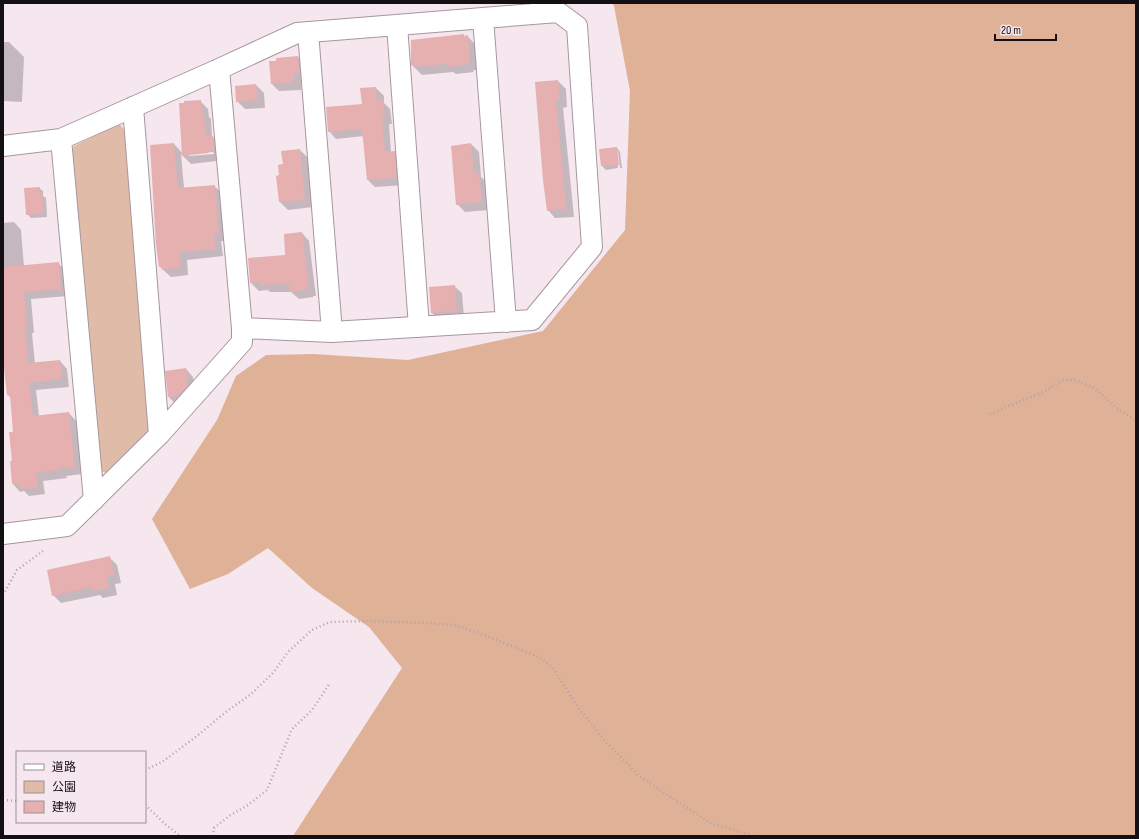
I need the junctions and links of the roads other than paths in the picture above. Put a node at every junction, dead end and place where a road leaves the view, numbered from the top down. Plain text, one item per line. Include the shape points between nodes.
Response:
1 (484, 18) junction
2 (397, 25) junction
3 (308, 32) junction
4 (218, 69) junction
5 (133, 107) junction
6 (61, 139) junction
7 (3, 146) edge
8 (506, 322) junction
9 (419, 327) junction
10 (242, 328) junction
11 (332, 332) junction
12 (159, 435) junction
13 (94, 500) junction
14 (3, 534) edge

1 - 2 street
1 - 8 street
1 - 8 street via 558,12 577,26 578,34 592,247 532,320
2 - 3 street
2 - 9 street
3 - 4 street via 297,33
3 - 11 street
4 - 5 street
4 - 10 street
5 - 6 street
5 - 12 street
6 - 7 street
6 - 13 street
8 - 9 street
9 - 11 street
10 - 11 street
10 - 12 street via 242,342
12 - 13 street
13 - 14 street via 67,526

